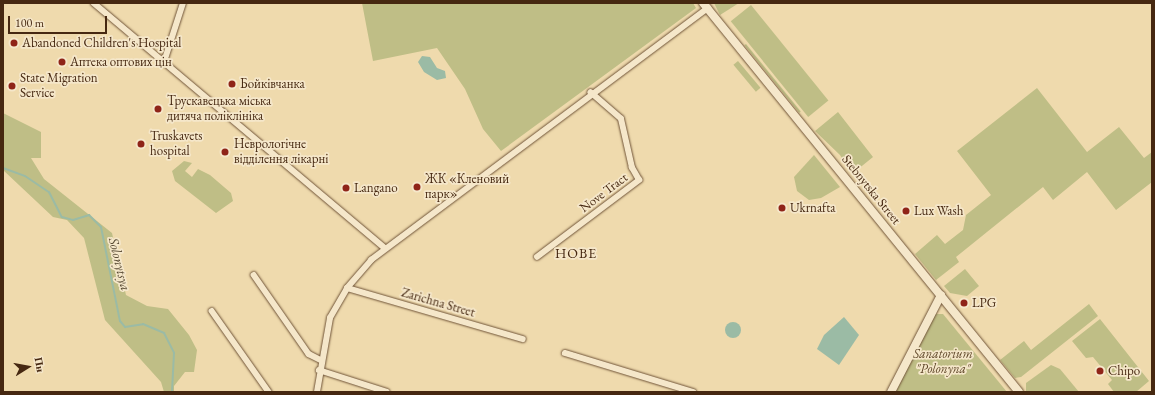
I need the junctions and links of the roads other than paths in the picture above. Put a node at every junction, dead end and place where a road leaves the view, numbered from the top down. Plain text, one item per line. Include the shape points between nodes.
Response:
1 (94, 3) edge
2 (183, 3) edge
3 (706, 6) edge
4 (164, 62) junction
5 (591, 93) junction
6 (384, 247) junction
7 (537, 257) dead end
8 (254, 275) dead end
9 (347, 288) junction
10 (939, 298) junction
11 (212, 311) dead end
12 (523, 339) dead end
13 (565, 353) dead end
14 (321, 360) junction
15 (319, 370) junction
16 (269, 392) edge
17 (317, 392) edge
18 (387, 392) edge
19 (693, 392) edge
20 (891, 392) edge
21 (1019, 392) edge

1 - 4 street
2 - 4 street
3 - 5 street
3 - 10 street, Stebnytska Street
4 - 6 street
5 - 6 street
5 - 7 street, Nove Tract via 621,119 632,168 639,180
6 - 9 street
8 - 14 street via 309,354
9 - 12 street, Zarichna Street
9 - 14 street via 330,318
10 - 20 street
10 - 21 street, Stebnytska Street
11 - 16 street
13 - 19 street
14 - 15 street
15 - 17 street
15 - 18 street

